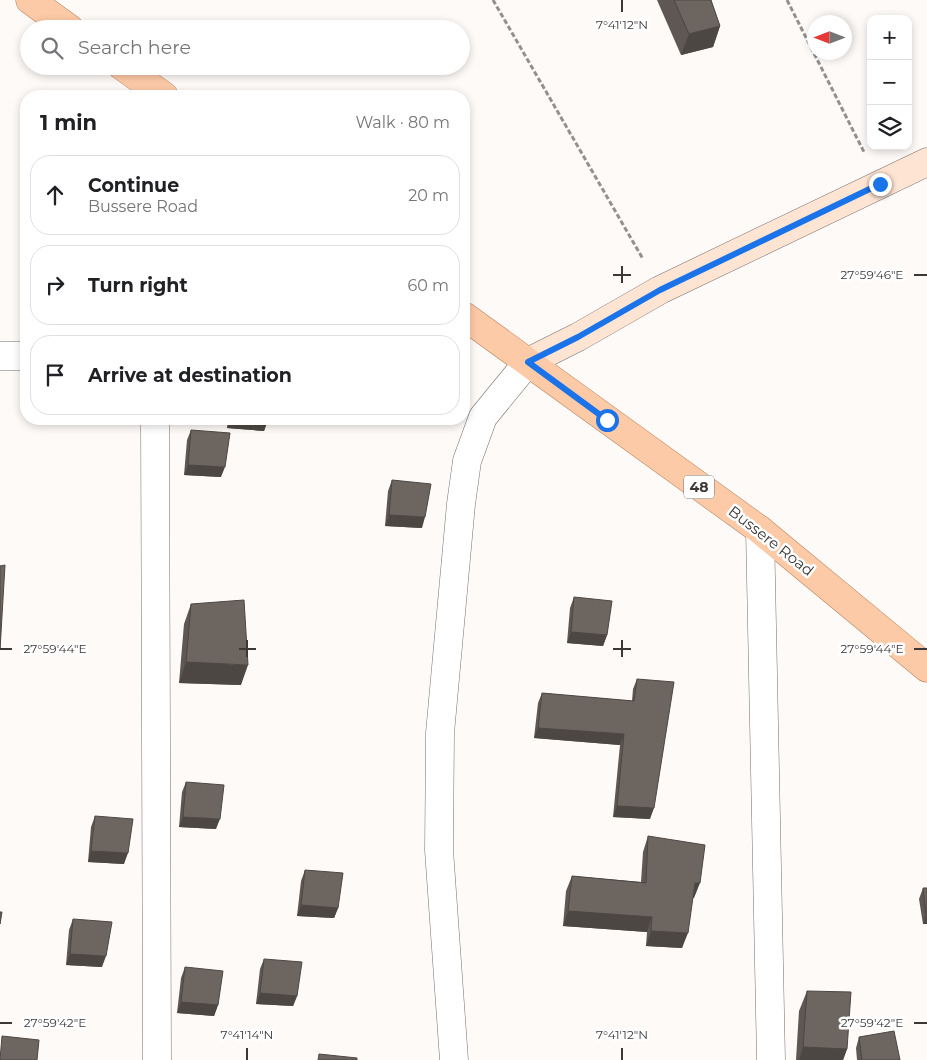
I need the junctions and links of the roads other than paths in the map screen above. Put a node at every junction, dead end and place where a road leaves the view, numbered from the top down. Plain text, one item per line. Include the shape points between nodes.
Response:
1 (30, 0) edge
2 (58, 20) edge
3 (134, 75) edge
4 (154, 90) edge
5 (927, 162) edge
6 (470, 320) edge
7 (0, 356) edge
8 (20, 356) edge
9 (528, 362) junction
10 (155, 425) edge
11 (760, 530) junction
12 (927, 668) edge
13 (156, 1060) edge
14 (454, 1060) edge
15 (771, 1060) edge

1 - 2 main road
3 - 4 main road
5 - 9 street via 660,290
6 - 9 main road, Bussere Road / 48
7 - 8 street
9 - 11 main road, Bussere Road / 48
9 - 14 street via 483,417 467,461 461,504 440,733 439,850
10 - 13 street
11 - 12 main road, Bussere Road / 48
11 - 15 street

